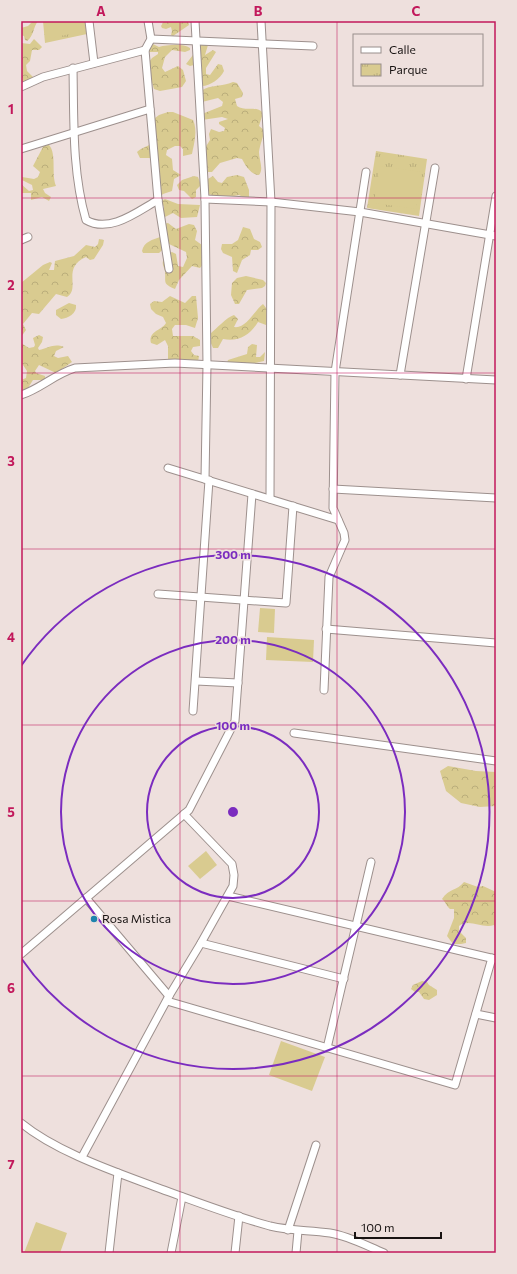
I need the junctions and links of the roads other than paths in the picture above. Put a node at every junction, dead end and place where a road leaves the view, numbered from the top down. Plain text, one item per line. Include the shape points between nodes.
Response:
1 (89, 21) edge
2 (148, 21) edge
3 (195, 21) edge
4 (261, 21) edge
5 (151, 39) junction
6 (196, 41) junction
7 (263, 44) junction
8 (313, 46) dead end
9 (145, 50) junction
10 (94, 63) junction
11 (73, 68) junction
12 (21, 87) edge
13 (150, 109) junction
14 (74, 132) junction
15 (21, 149) edge
16 (435, 168) dead end
17 (366, 172) dead end
18 (496, 196) edge
19 (205, 199) junction
20 (158, 200) junction
21 (270, 202) junction
22 (360, 212) junction
23 (424, 223) junction
24 (493, 236) edge
25 (169, 269) dead end
26 (207, 364) junction
27 (270, 368) junction
28 (335, 372) junction
29 (400, 375) junction
30 (466, 379) junction
31 (496, 380) edge
32 (21, 395) edge
33 (168, 468) dead end
34 (207, 480) junction
35 (333, 489) junction
36 (252, 494) junction
37 (496, 498) edge
38 (270, 499) junction
39 (293, 506) junction
40 (338, 520) junction
41 (158, 594) dead end
42 (201, 597) junction
43 (244, 600) junction
44 (326, 629) junction
45 (496, 643) edge
46 (196, 681) junction
47 (238, 683) junction
48 (324, 690) dead end
49 (194, 711) dead end
50 (294, 732) dead end
51 (496, 761) edge
52 (184, 814) junction
53 (371, 862) dead end
54 (228, 896) junction
55 (86, 898) junction
56 (357, 926) junction
57 (201, 944) junction
58 (21, 954) edge
59 (494, 959) edge
60 (344, 979) junction
61 (168, 998) junction
62 (476, 1014) junction
63 (496, 1018) edge
64 (327, 1048) junction
65 (21, 1123) edge
66 (316, 1145) dead end
67 (82, 1157) junction
68 (118, 1173) junction
69 (182, 1197) junction
70 (239, 1216) junction
71 (288, 1230) junction
72 (298, 1231) junction
73 (109, 1253) edge
74 (171, 1253) edge
75 (235, 1253) edge
76 (296, 1253) edge
77 (384, 1253) edge

1 - 10 street
2 - 5 street
3 - 6 street
4 - 7 street
5 - 6 street
5 - 9 street
6 - 7 street
6 - 19 street
7 - 8 street
7 - 21 street
9 - 10 street
9 - 13 street
10 - 11 street
11 - 12 street
11 - 14 street
13 - 14 street
13 - 20 street
14 - 15 street
14 - 20 street via 79,192 86,220 92,224 119,222
16 - 23 street
17 - 22 street
18 - 24 street
19 - 21 street
19 - 26 street
20 - 25 street
21 - 22 street
21 - 27 street
22 - 23 street
22 - 28 street
23 - 24 street
23 - 29 street
24 - 30 street
26 - 27 street
26 - 32 street via 85,366 63,372 41,387
26 - 34 street
27 - 28 street
27 - 38 street
28 - 29 street
28 - 35 street
29 - 30 street
30 - 31 street
33 - 34 street
34 - 36 street
34 - 42 street
35 - 37 street
35 - 40 street via 333,512
36 - 38 street
36 - 43 street
38 - 39 street
39 - 40 street
39 - 43 street via 286,603
40 - 44 street via 345,540 329,577
41 - 42 street
42 - 43 street
42 - 46 street
43 - 47 street
44 - 45 street
44 - 48 street
46 - 47 street
46 - 49 street
47 - 52 street via 235,721 189,810
50 - 51 street
52 - 54 street via 232,864 234,879
52 - 55 street
53 - 56 street
54 - 56 street
54 - 57 street
55 - 58 street
55 - 61 street
56 - 59 street
56 - 60 street
57 - 60 street
57 - 61 street
59 - 62 street
60 - 64 street
61 - 64 street
61 - 67 street
62 - 63 street
62 - 64 street via 455,1086
65 - 67 street via 42,1137
66 - 71 street
67 - 68 street
68 - 69 street
68 - 73 street
69 - 70 street
69 - 74 street
70 - 71 street
70 - 75 street
71 - 72 street
72 - 76 street
72 - 77 street via 342,1236

